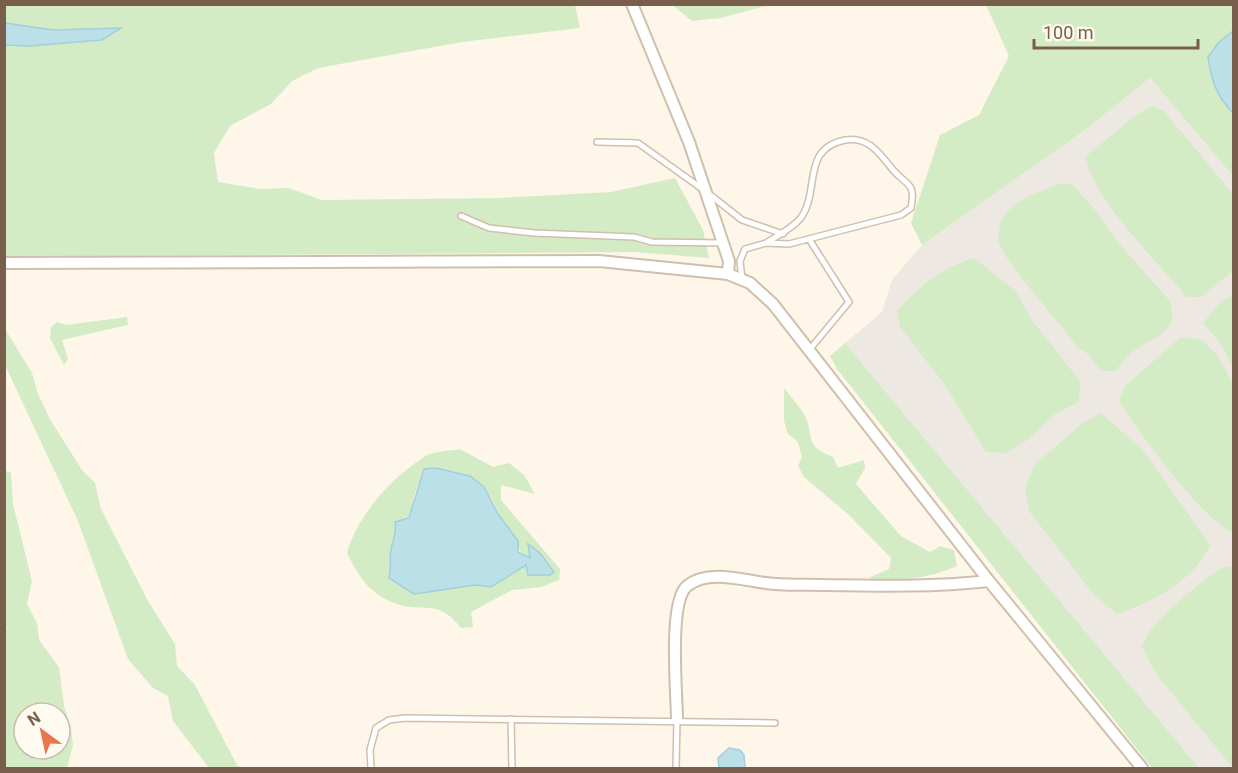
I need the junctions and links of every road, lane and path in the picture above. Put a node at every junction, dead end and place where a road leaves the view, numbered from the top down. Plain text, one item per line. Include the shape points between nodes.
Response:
1 (632, 4) edge
2 (597, 142) dead end
3 (706, 191) junction
4 (460, 216) dead end
5 (783, 234) junction
6 (809, 239) junction
7 (723, 243) junction
8 (766, 243) junction
9 (4, 263) edge
10 (728, 274) junction
11 (742, 279) junction
12 (810, 349) junction
13 (989, 581) junction
14 (512, 719) junction
15 (677, 720) junction
16 (775, 723) dead end
17 (371, 768) edge
18 (512, 768) edge
19 (676, 768) edge
20 (1142, 768) edge

1 - 3 street
2 - 3 lane via 638,143
3 - 5 lane via 741,220
3 - 7 street
4 - 7 lane via 489,228 534,233
5 - 6 lane via 800,218 811,193 820,154 835,142 851,139 873,146 908,181 913,201 901,215
5 - 8 lane
6 - 8 lane via 789,244
6 - 12 lane via 849,302
7 - 10 street via 729,261
8 - 11 lane via 745,249 740,261
9 - 10 street via 600,261
10 - 11 street
11 - 12 street via 773,304
12 - 13 street
13 - 15 street via 847,585 703,578 685,587 675,610
13 - 20 street
14 - 15 lane
14 - 17 lane via 388,720 376,728 370,750
14 - 18 lane
15 - 16 lane
15 - 19 lane

